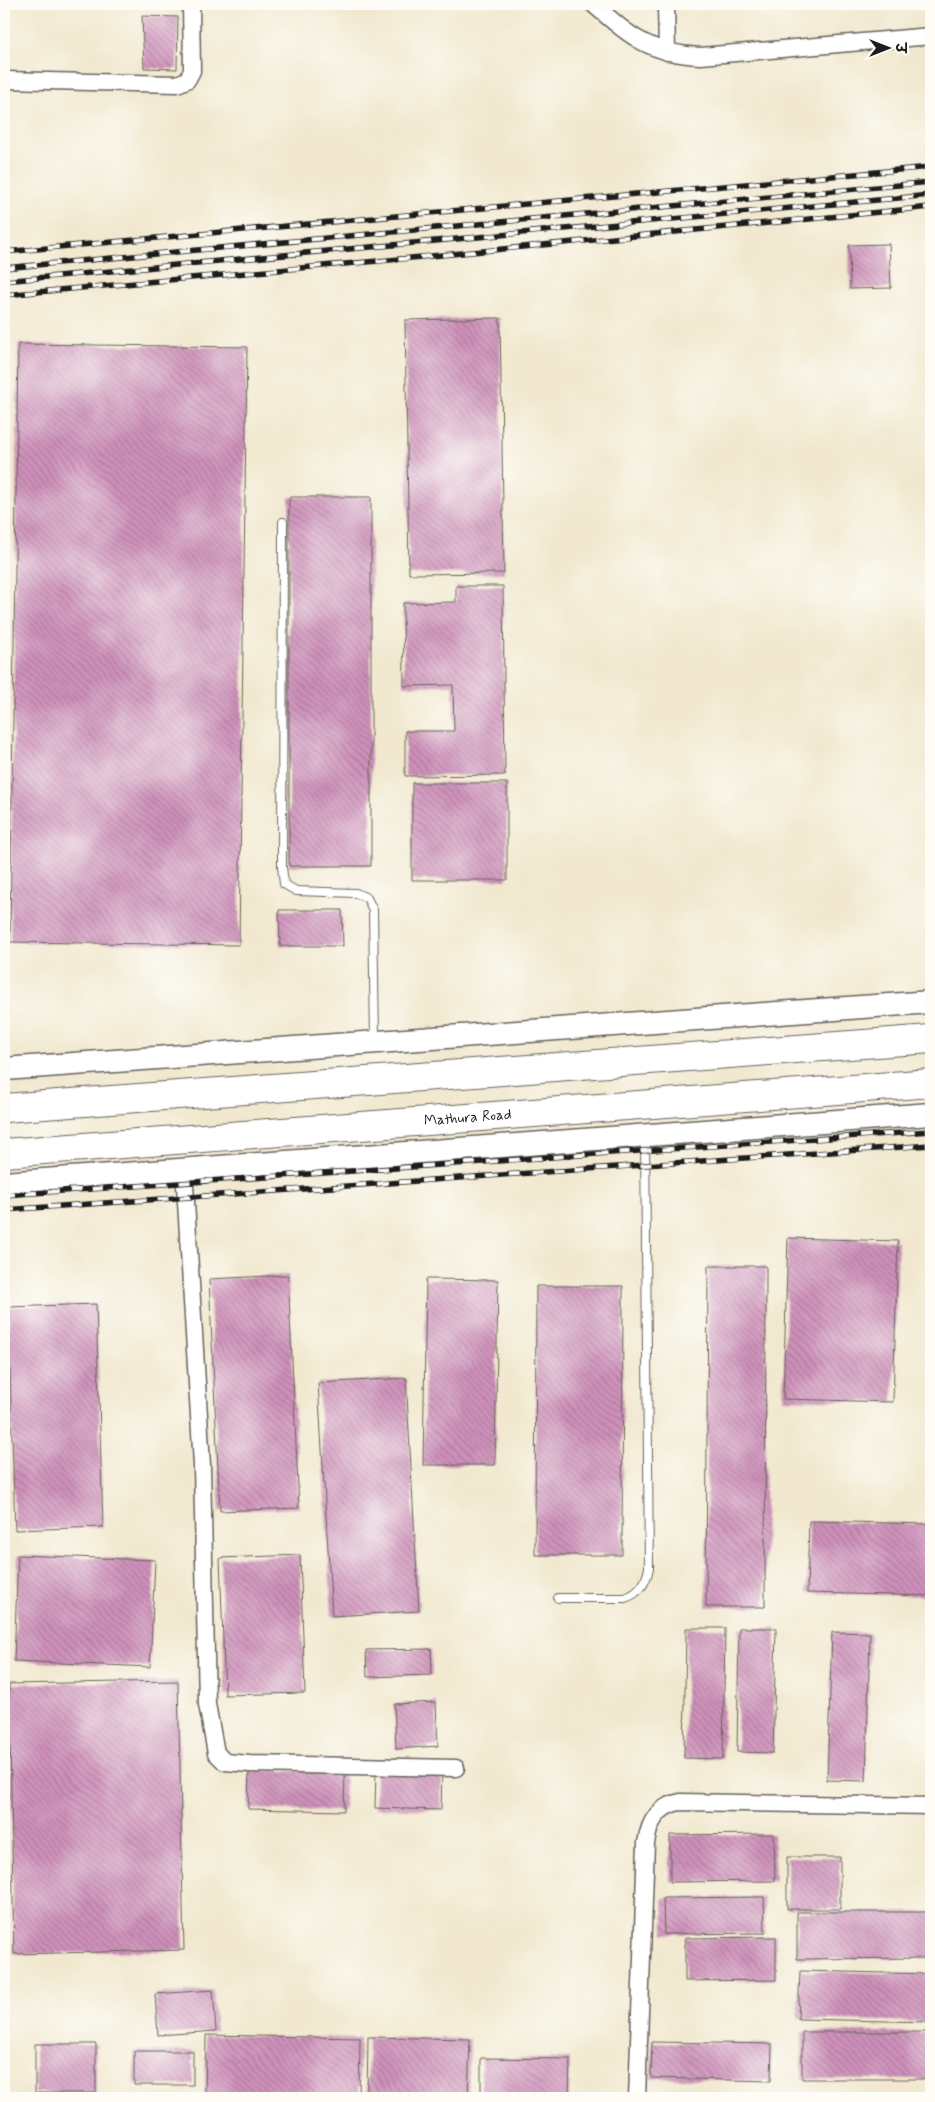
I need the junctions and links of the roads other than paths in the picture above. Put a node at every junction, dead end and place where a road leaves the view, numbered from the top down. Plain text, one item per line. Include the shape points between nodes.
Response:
1 (191, 4) edge
2 (593, 4) edge
3 (666, 4) edge
4 (931, 36) edge
5 (667, 52) junction
6 (4, 80) edge
7 (284, 522) dead end
8 (931, 1002) edge
9 (931, 1039) edge
10 (375, 1042) junction
11 (4, 1069) edge
12 (931, 1083) edge
13 (4, 1108) edge
14 (931, 1114) edge
15 (645, 1135) junction
16 (4, 1153) edge
17 (184, 1170) junction
18 (4, 1183) edge
19 (558, 1598) dead end
20 (456, 1768) dead end
21 (931, 1806) edge
22 (637, 2098) edge

1 - 6 street via 192,71 187,80 177,84
2 - 5 street via 630,36
3 - 5 street
4 - 5 street via 701,56
7 - 10 lane via 284,884 296,891 356,893 367,898 373,910
8 - 10 main road
9 - 13 highway
10 - 11 main road
12 - 16 highway, Mathura Road
14 - 15 main road
15 - 17 main road
15 - 19 lane via 647,1578 642,1588 625,1598
17 - 18 main road
17 - 20 street via 202,1465 207,1704 216,1753 225,1762 250,1764
21 - 22 street via 680,1802 660,1810 648,1831 646,1843

